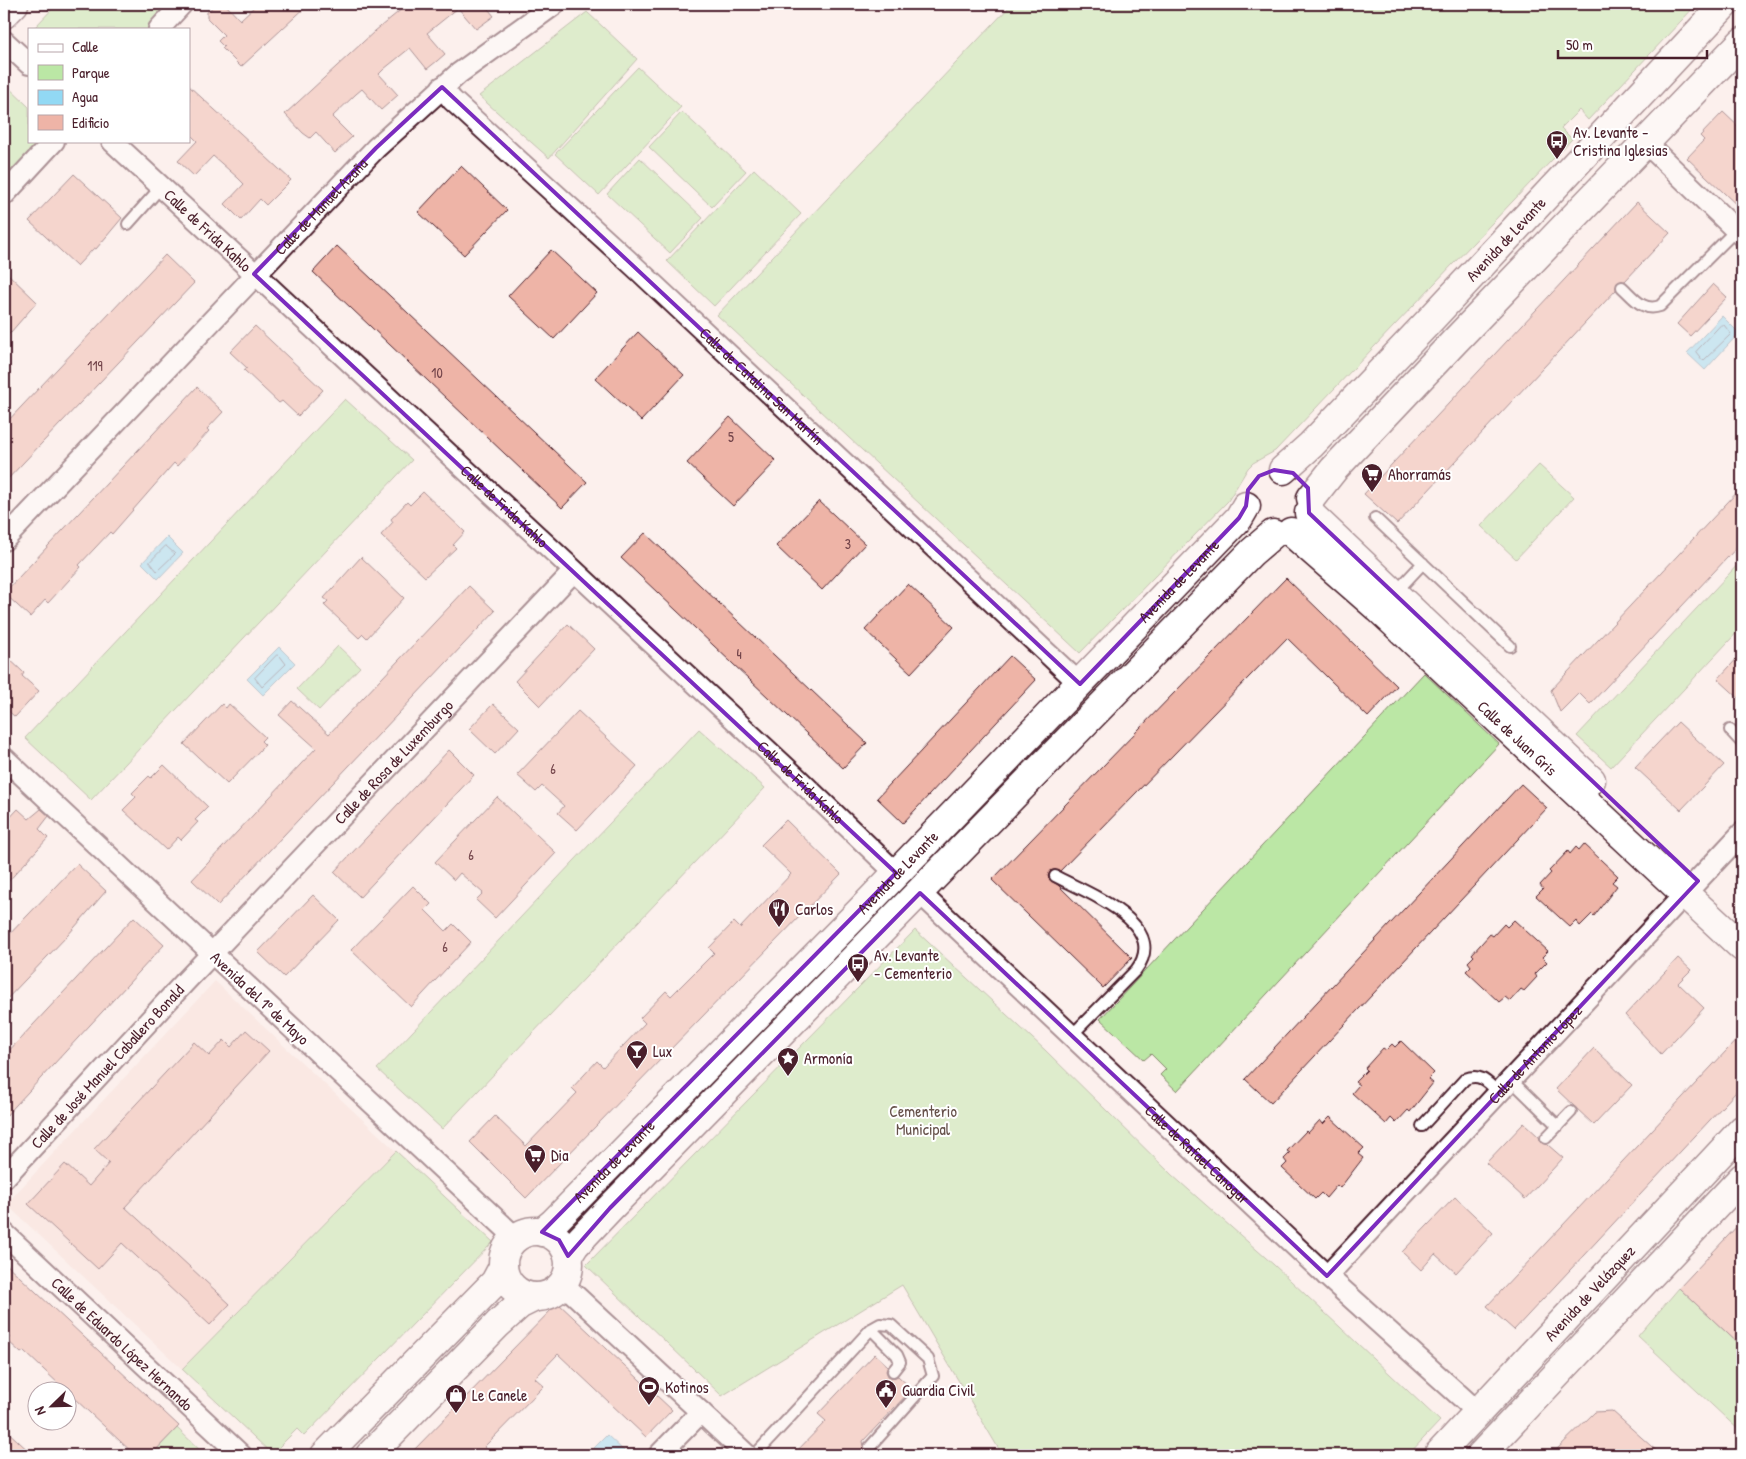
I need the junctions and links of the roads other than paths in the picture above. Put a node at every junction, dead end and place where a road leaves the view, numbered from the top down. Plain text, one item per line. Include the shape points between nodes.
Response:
1 (14, 4) edge
2 (182, 4) edge
3 (555, 4) edge
4 (1725, 4) edge
5 (4, 14) edge
6 (160, 28) edge
7 (4, 41) edge
8 (1742, 42) edge
9 (28, 63) edge
10 (442, 88) junction
11 (53, 142) edge
12 (113, 142) edge
13 (1646, 143) junction
14 (161, 187) junction
15 (4, 196) edge
16 (128, 224) dead end
17 (1739, 233) edge
18 (254, 274) junction
19 (1622, 286) dead end
20 (1260, 484) junction
21 (1375, 518) dead end
22 (1296, 519) junction
23 (4, 540) edge
24 (1423, 563) junction
25 (574, 571) junction
26 (1394, 593) junction
27 (1510, 646) dead end
28 (1080, 684) junction
29 (1730, 730) dead end
30 (1742, 743) edge
31 (4, 758) edge
32 (1742, 833) edge
33 (896, 873) junction
34 (1055, 876) dead end
35 (1692, 887) junction
36 (920, 894) junction
37 (1742, 924) edge
38 (1742, 948) edge
39 (212, 953) junction
40 (1071, 1036) junction
41 (1504, 1085) junction
42 (1571, 1112) dead end
43 (1422, 1126) dead end
44 (1558, 1126) junction
45 (1742, 1130) edge
46 (1546, 1138) dead end
47 (4, 1178) edge
48 (1742, 1178) edge
49 (4, 1232) edge
50 (542, 1232) junction
51 (516, 1238) junction
52 (568, 1256) junction
53 (503, 1268) junction
54 (1327, 1276) junction
55 (562, 1283) junction
56 (535, 1297) junction
57 (871, 1329) junction
58 (893, 1371) dead end
59 (701, 1412) junction
60 (1479, 1413) junction
61 (870, 1447) dead end
62 (241, 1455) edge
63 (325, 1455) edge
64 (370, 1455) edge
65 (659, 1455) edge
66 (747, 1455) edge
67 (755, 1455) edge
68 (1438, 1455) edge
69 (1481, 1455) edge

1 - 5 street
2 - 6 street
3 - 10 street, Calle de Manuel Azaña
4 - 20 street, Avenida de Levante via 1311,445
7 - 9 street
8 - 13 street, Avenida de Levante
10 - 18 street, Calle de Manuel Azaña via 376,148
10 - 28 street, Calle de Catalina San Martín
11 - 15 street
12 - 14 street, Calle de Frida Kahlo
13 - 17 street
13 - 22 street, Avenida de Levante via 1329,475
14 - 16 lane
14 - 18 street, Calle de Frida Kahlo
17 - 19 lane via 1660,306 1652,309 1642,306
18 - 23 street, Calle de Manuel Azaña
18 - 25 street, Calle de Frida Kahlo
20 - 22 street via 1302,479
20 - 22 street via 1251,519 1260,529
20 - 28 street, Avenida de Levante via 1240,518
21 - 24 lane
22 - 26 street, Calle de Juan Gris
22 - 35 street, Calle de Juan Gris via 1379,609
22 - 36 street, Avenida de Levante via 1246,559
24 - 26 lane
24 - 27 lane
25 - 33 street, Calle de Frida Kahlo
25 - 39 street, Calle de Rosa de Luxemburgo
26 - 35 street, Calle de Juan Gris
28 - 33 street, Avenida de Levante
29 - 30 lane
31 - 39 street, Avenida del 1º de Mayo
32 - 35 street, Calle de Antonio López
33 - 50 street, Avenida de Levante
34 - 40 lane via 1126,915 1145,943 1144,960
35 - 37 street, Calle de Juan Gris
35 - 38 street, Calle de Juan Gris
35 - 41 street, Calle de Antonio López
36 - 40 street, Calle de Rafael Canogar
36 - 52 street, Avenida de Levante via 610,1208
39 - 47 street, Calle de José Manuel Caballero Bonald
39 - 51 street, Avenida del 1º de Mayo
40 - 54 street, Calle de Rafael Canogar
41 - 43 lane via 1481,1077 1465,1079
41 - 44 lane
41 - 54 street, Calle de Antonio López
42 - 44 lane
44 - 46 lane
45 - 60 street, Avenida de Velázquez
48 - 69 street, Avenida de Velázquez
49 - 62 street, Calle de Eduardo López Hernando
50 - 51 street via 530,1231
50 - 52 street via 559,1240
51 - 53 street via 506,1251
52 - 55 street via 568,1271
53 - 56 street via 514,1288
53 - 63 street via 494,1282
54 - 60 street, Calle de Rafael Canogar
55 - 56 street via 550,1293
55 - 59 street
56 - 64 street via 519,1305 498,1324
57 - 58 lane via 898,1354 900,1362
57 - 61 lane via 880,1324 892,1325 928,1359 933,1376
57 - 67 lane
59 - 65 street
59 - 66 street
60 - 68 street, Avenida de Velázquez

